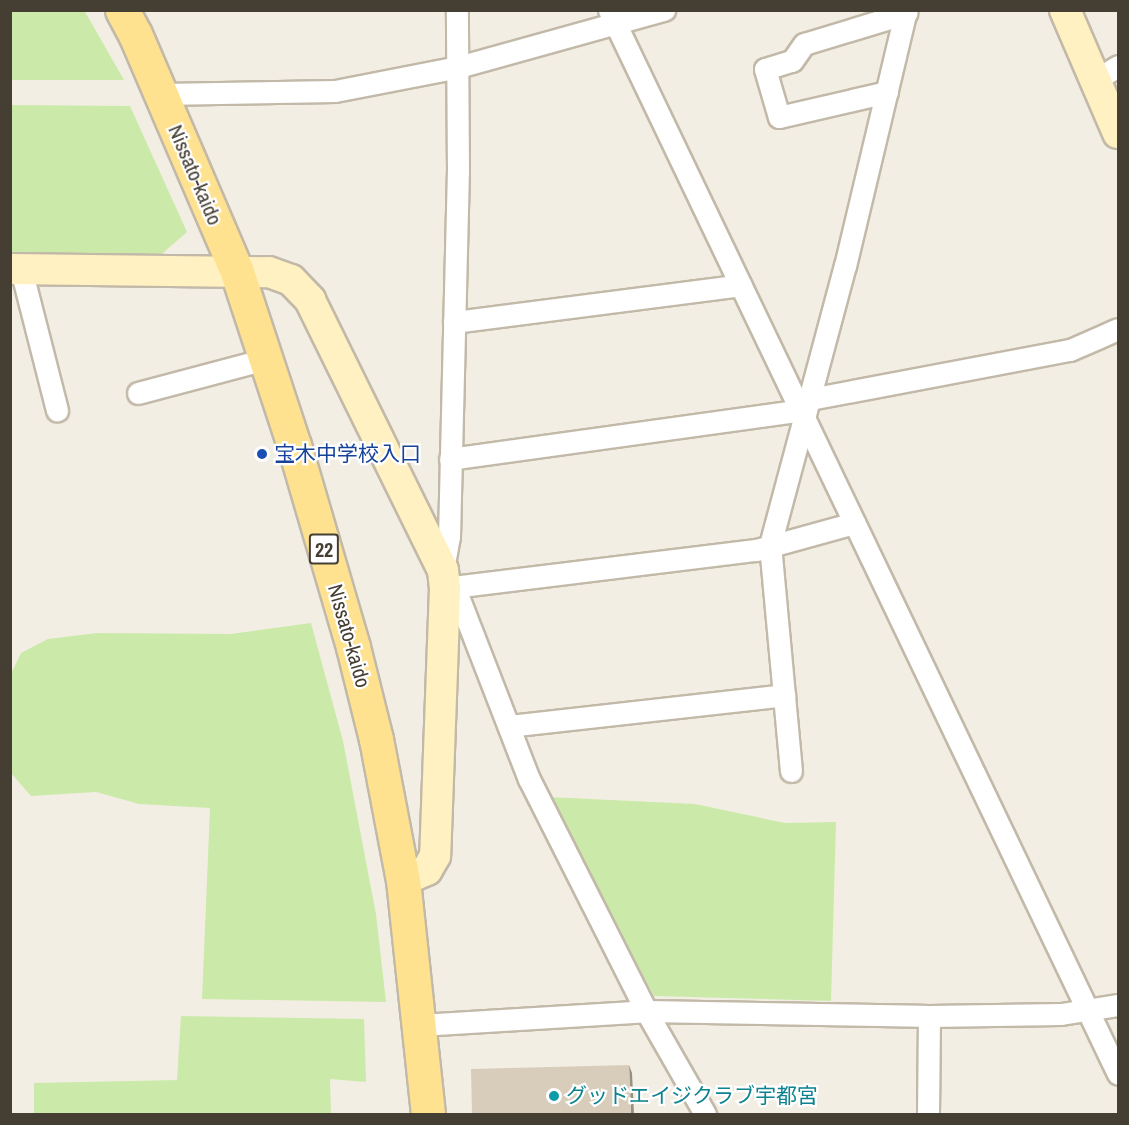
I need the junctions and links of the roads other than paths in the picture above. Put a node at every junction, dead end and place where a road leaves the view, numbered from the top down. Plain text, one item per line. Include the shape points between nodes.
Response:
1 (122, 10) edge
2 (457, 10) edge
3 (664, 10) edge
4 (1065, 10) edge
5 (906, 12) edge
6 (612, 17) edge
7 (458, 67) junction
8 (1107, 73) edge
9 (887, 92) junction
10 (161, 94) junction
11 (1119, 133) edge
12 (16, 269) edge
13 (237, 272) junction
14 (741, 285) junction
15 (454, 322) junction
16 (1119, 329) edge
17 (266, 359) junction
18 (138, 393) dead end
19 (806, 409) junction
20 (57, 410) dead end
21 (450, 459) junction
22 (854, 523) junction
23 (770, 545) junction
24 (447, 581) junction
25 (784, 695) junction
26 (509, 726) junction
27 (791, 771) dead end
28 (403, 880) junction
29 (1119, 1005) edge
30 (1086, 1010) junction
31 (646, 1011) junction
32 (929, 1016) junction
33 (420, 1025) junction
34 (1119, 1074) edge
35 (428, 1114) edge
36 (705, 1114) edge
37 (928, 1114) edge

1 - 10 main road, Nissato-kaido / 22
2 - 7 street
3 - 6 street
4 - 8 street
5 - 9 street
5 - 9 street via 804,44 792,61 765,69 779,117
6 - 7 street
6 - 14 street
7 - 10 street via 335,91
7 - 15 street
8 - 11 street
9 - 19 street
10 - 13 main road, Nissato-kaido / 22
12 - 13 street
12 - 20 street
13 - 17 main road, Nissato-kaido / 22
13 - 24 street via 269,272 291,280 310,300
14 - 15 street
14 - 19 street
15 - 21 street
16 - 19 street via 1070,350
17 - 18 street
17 - 28 main road, Nissato-kaido / 22 via 362,679
19 - 21 street
19 - 22 street
19 - 23 street
21 - 24 street
22 - 23 street
22 - 30 street
23 - 24 street via 745,551
23 - 25 street
24 - 26 street
24 - 28 street via 435,856 427,870
25 - 26 street
25 - 27 street
26 - 31 street via 530,778
28 - 33 main road, Nissato-kaido / 22
29 - 30 street
30 - 32 street via 1061,1014
30 - 34 street
31 - 32 street
31 - 33 street
31 - 36 street
32 - 37 street
33 - 35 main road, Nissato-kaido / 22

